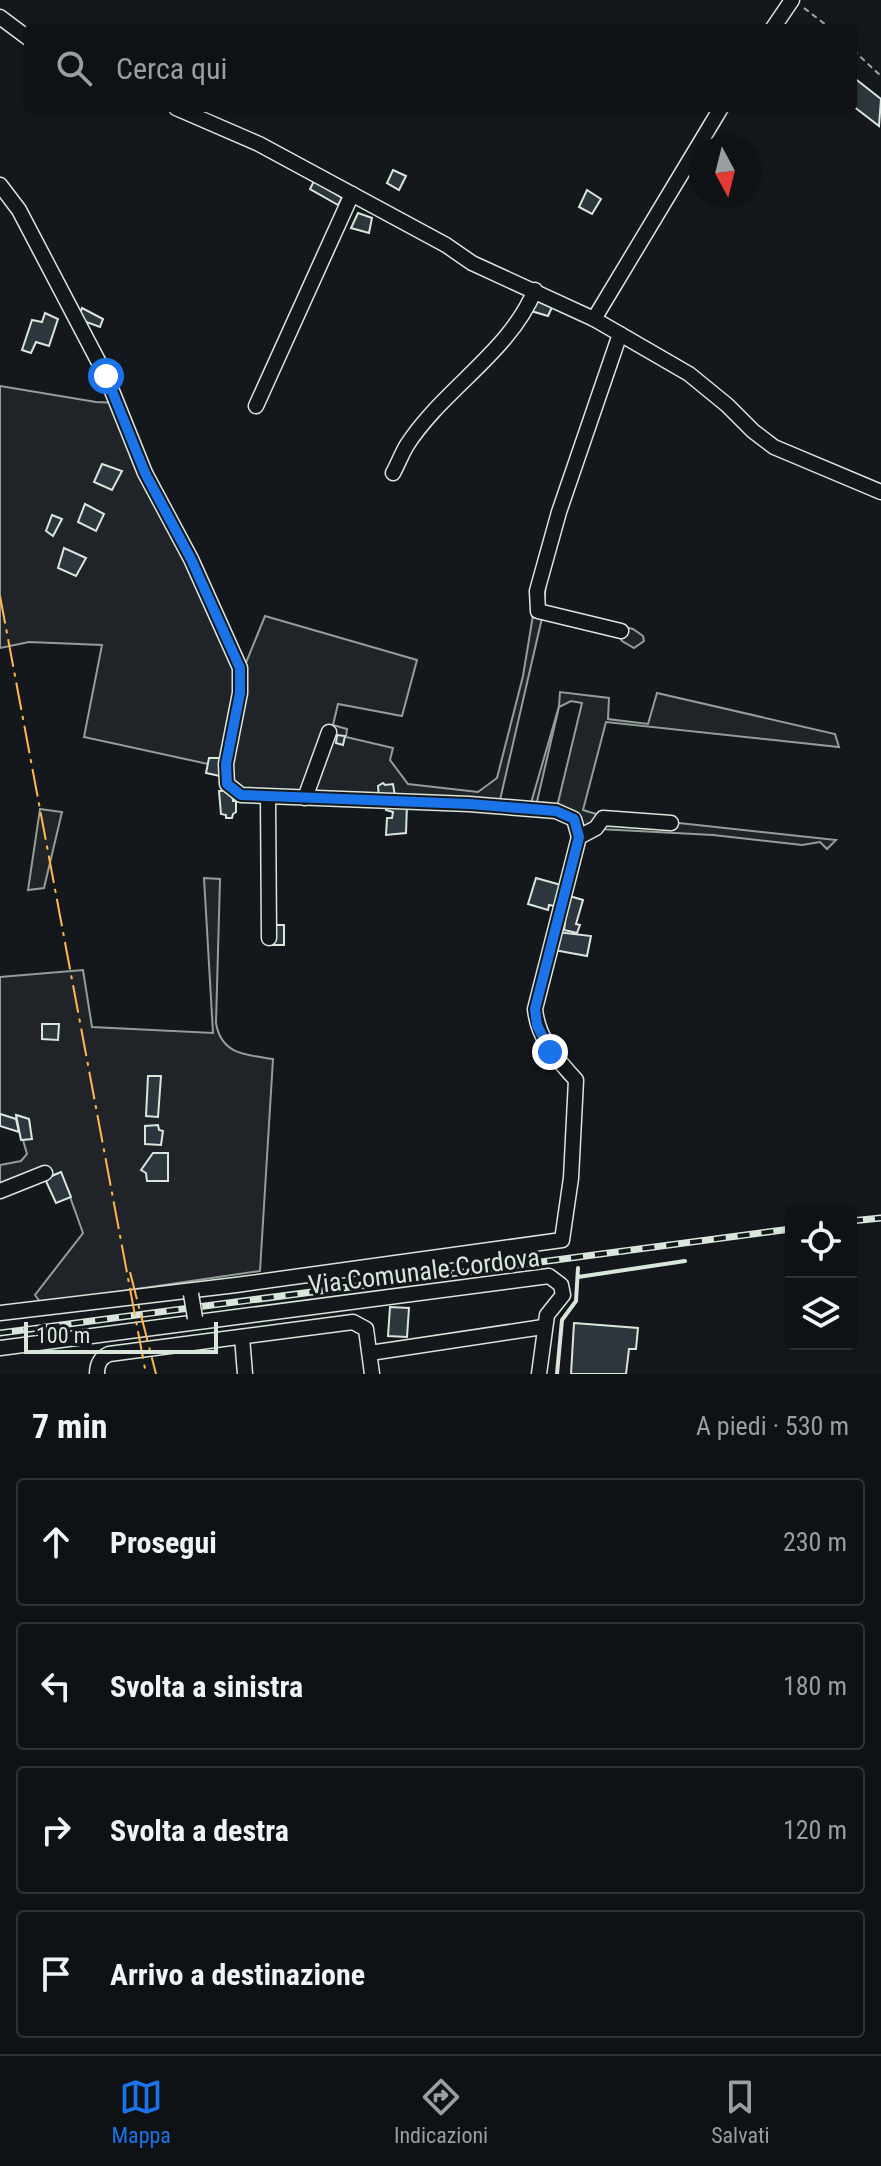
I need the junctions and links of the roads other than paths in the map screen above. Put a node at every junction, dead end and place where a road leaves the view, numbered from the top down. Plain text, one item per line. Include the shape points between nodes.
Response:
1 (798, 4) edge
2 (0, 17) edge
3 (777, 24) edge
4 (24, 35) edge
5 (185, 112) edge
6 (719, 112) edge
7 (0, 185) edge
8 (352, 194) junction
9 (535, 290) junction
10 (594, 319) junction
11 (620, 334) junction
12 (256, 406) dead end
13 (393, 473) dead end
14 (881, 492) edge
15 (621, 631) dead end
16 (329, 732) dead end
17 (268, 797) junction
18 (305, 798) junction
19 (671, 823) dead end
20 (579, 837) junction
21 (269, 938) dead end
22 (45, 1173) dead end
23 (0, 1191) edge
24 (191, 1292) junction
25 (0, 1313) edge
26 (195, 1321) junction
27 (543, 1327) junction
28 (242, 1337) junction
29 (0, 1348) edge
30 (370, 1353) junction
31 (97, 1374) edge
32 (245, 1374) edge
33 (372, 1374) edge
34 (539, 1374) edge

1 - 3 street
2 - 4 street
5 - 8 street
6 - 10 street
7 - 17 street via 19,210 106,376 145,473 240,668 227,784 241,795
8 - 9 street via 472,263
8 - 12 street
9 - 10 street
9 - 13 street via 510,332 414,436
10 - 11 street
11 - 14 street via 689,374 774,447
11 - 15 street via 537,591 538,611
16 - 18 street
17 - 18 street
17 - 21 street
18 - 20 street via 556,811 574,819
19 - 20 street via 603,818
20 - 24 street via 535,1009 550,1052 576,1080 562,1240
22 - 23 street
24 - 25 street
24 - 26 street, bridge
26 - 27 street, Via Comunale Cordova via 549,1276 558,1281 563,1295
26 - 29 street
27 - 30 street
27 - 34 street, Via Comunale Cordova
28 - 30 street via 353,1322 366,1329
28 - 31 street via 109,1354 102,1357
28 - 32 street
30 - 33 street

